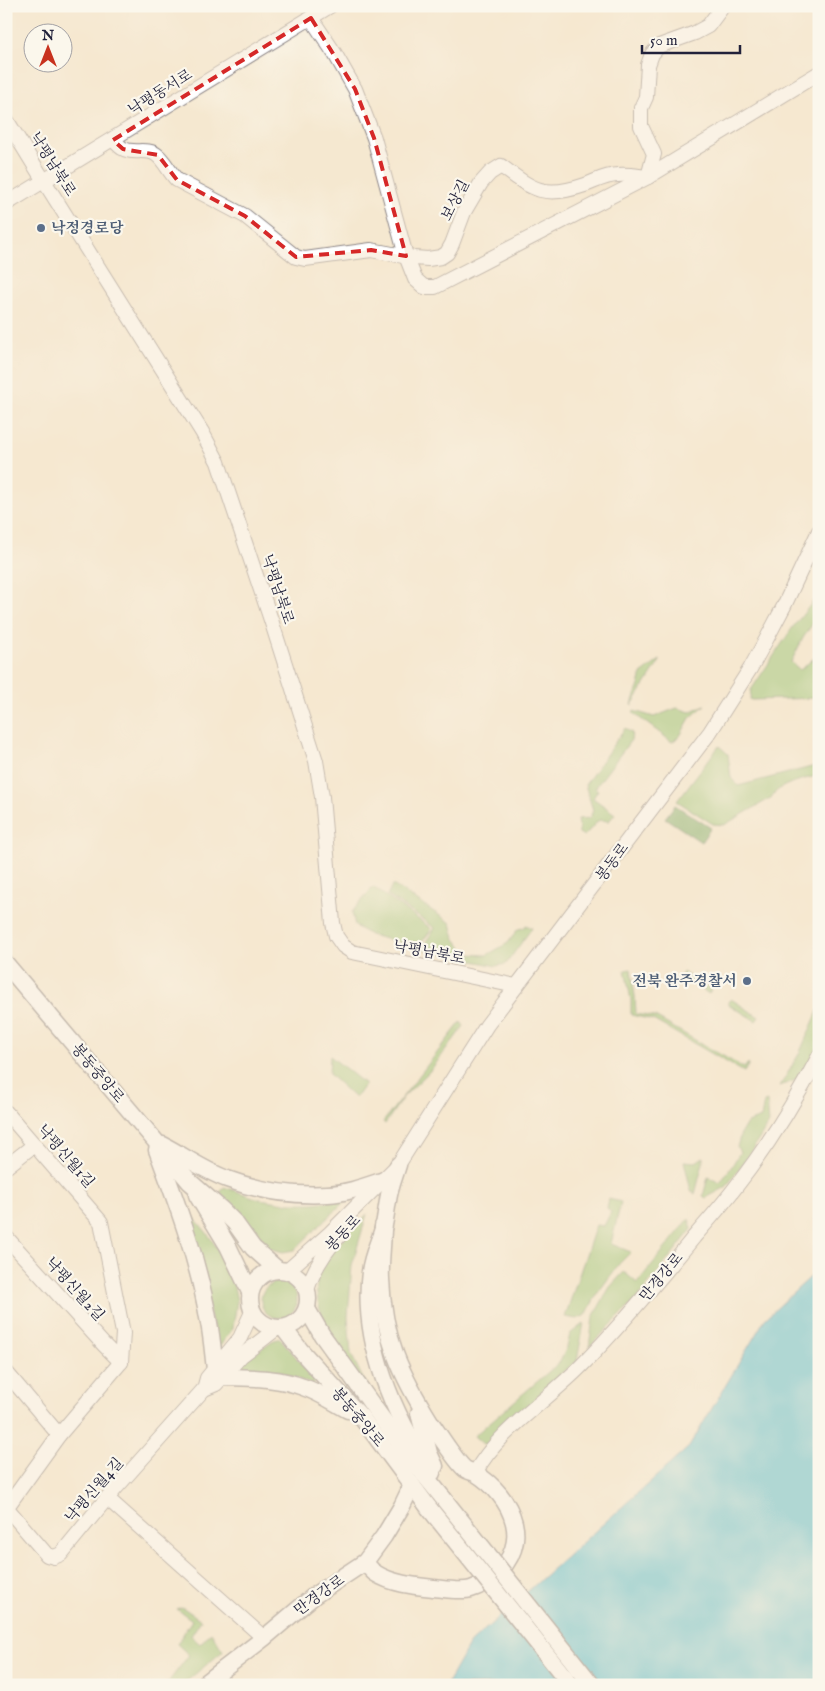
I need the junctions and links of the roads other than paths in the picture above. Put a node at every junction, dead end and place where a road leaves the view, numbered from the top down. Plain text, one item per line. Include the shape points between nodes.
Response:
1 (330, 6) edge
2 (723, 6) edge
3 (311, 18) junction
4 (819, 73) edge
5 (6, 119) edge
6 (113, 140) junction
7 (648, 177) junction
8 (44, 181) junction
9 (6, 204) edge
10 (406, 256) junction
11 (819, 531) edge
12 (6, 964) edge
13 (516, 986) junction
14 (819, 1056) edge
15 (6, 1112) edge
16 (152, 1139) junction
17 (34, 1144) junction
18 (398, 1165) junction
19 (6, 1168) edge
20 (384, 1180) junction
21 (190, 1182) junction
22 (383, 1226) junction
23 (6, 1237) edge
24 (282, 1270) junction
25 (307, 1290) junction
26 (250, 1292) junction
27 (307, 1309) junction
28 (252, 1312) junction
29 (280, 1329) junction
30 (121, 1362) junction
31 (6, 1372) edge
32 (218, 1373) junction
33 (416, 1399) junction
34 (362, 1418) junction
35 (60, 1435) junction
36 (470, 1471) junction
37 (427, 1478) junction
38 (107, 1498) junction
39 (6, 1507) edge
40 (365, 1562) junction
41 (264, 1638) junction
42 (203, 1685) edge
43 (571, 1685) edge
44 (592, 1685) edge

1 - 3 street, 낙평동서로
2 - 7 street via 708,26 659,46 652,54 642,108 642,126 654,154
3 - 6 street, 낙평동서로
3 - 10 street via 358,97 374,138
4 - 7 street
5 - 8 street, 낙평남북로
6 - 8 street, 낙평동서로
6 - 10 street, 보상길 via 123,149 158,155 177,180 245,216 296,257 305,259 371,250
7 - 10 street via 435,287 424,287 415,279
7 - 10 street, 보상길 via 618,175 558,193 529,186 501,166 485,178 472,196 447,253 428,260
8 - 9 street, 낙평동서로
8 - 13 street, 낙평남북로 via 218,462 316,761 336,936 352,952
11 - 13 street, 봉동로 via 766,640 715,724
12 - 16 street, 봉동중앙로
13 - 18 street, 봉동로 via 487,1025
14 - 36 street, 만경강로 via 790,1108 734,1189 646,1296 580,1368 509,1430
15 - 17 street, 낙평신월1길
16 - 20 street via 226,1179 270,1191 329,1194
16 - 21 street, 봉동중앙로
16 - 32 street via 192,1252
17 - 19 street
17 - 30 street, 낙평신월1길 via 101,1222 123,1333
18 - 20 street, 봉동로
18 - 22 street
20 - 24 street, 봉동로 via 330,1234
20 - 25 street, 봉동로 via 377,1199 319,1261
21 - 24 street, 봉동중앙로 via 235,1223 254,1248
21 - 26 street, 봉동중앙로 via 228,1246
22 - 33 street via 381,1277 386,1324 395,1357
22 - 37 street via 370,1274 371,1331 385,1384
23 - 30 street, 낙평신월2길
24 - 25 street, 봉동중앙로 via 296,1275
24 - 26 street via 260,1277
25 - 27 street, 봉동중앙로
26 - 28 street, 봉동중앙로
27 - 29 street via 294,1325
27 - 37 street, 봉동중앙로 via 322,1335
28 - 29 street, 봉동중앙로 via 262,1323
28 - 32 street, 낙평신월4길
29 - 32 street, 낙평신월4길
29 - 34 street, 봉동중앙로
30 - 35 street
31 - 35 street
32 - 34 street via 295,1384
32 - 38 street, 낙평신월4길 via 207,1378 204,1389
33 - 36 street via 437,1432
33 - 37 street via 430,1453
34 - 37 street, 봉동중앙로
35 - 39 street
36 - 37 street
36 - 40 street via 493,1486 514,1522 516,1538 512,1555 497,1575 470,1589 412,1586 374,1573
37 - 40 street, 만경강로 via 402,1506
37 - 43 street, 봉동중앙로, bridge via 429,1508
37 - 44 street, bridge
38 - 39 street, 낙평신월4길 via 54,1557 47,1555
38 - 41 street
40 - 41 street, 만경강로 via 315,1595
41 - 42 street, 만경강로

